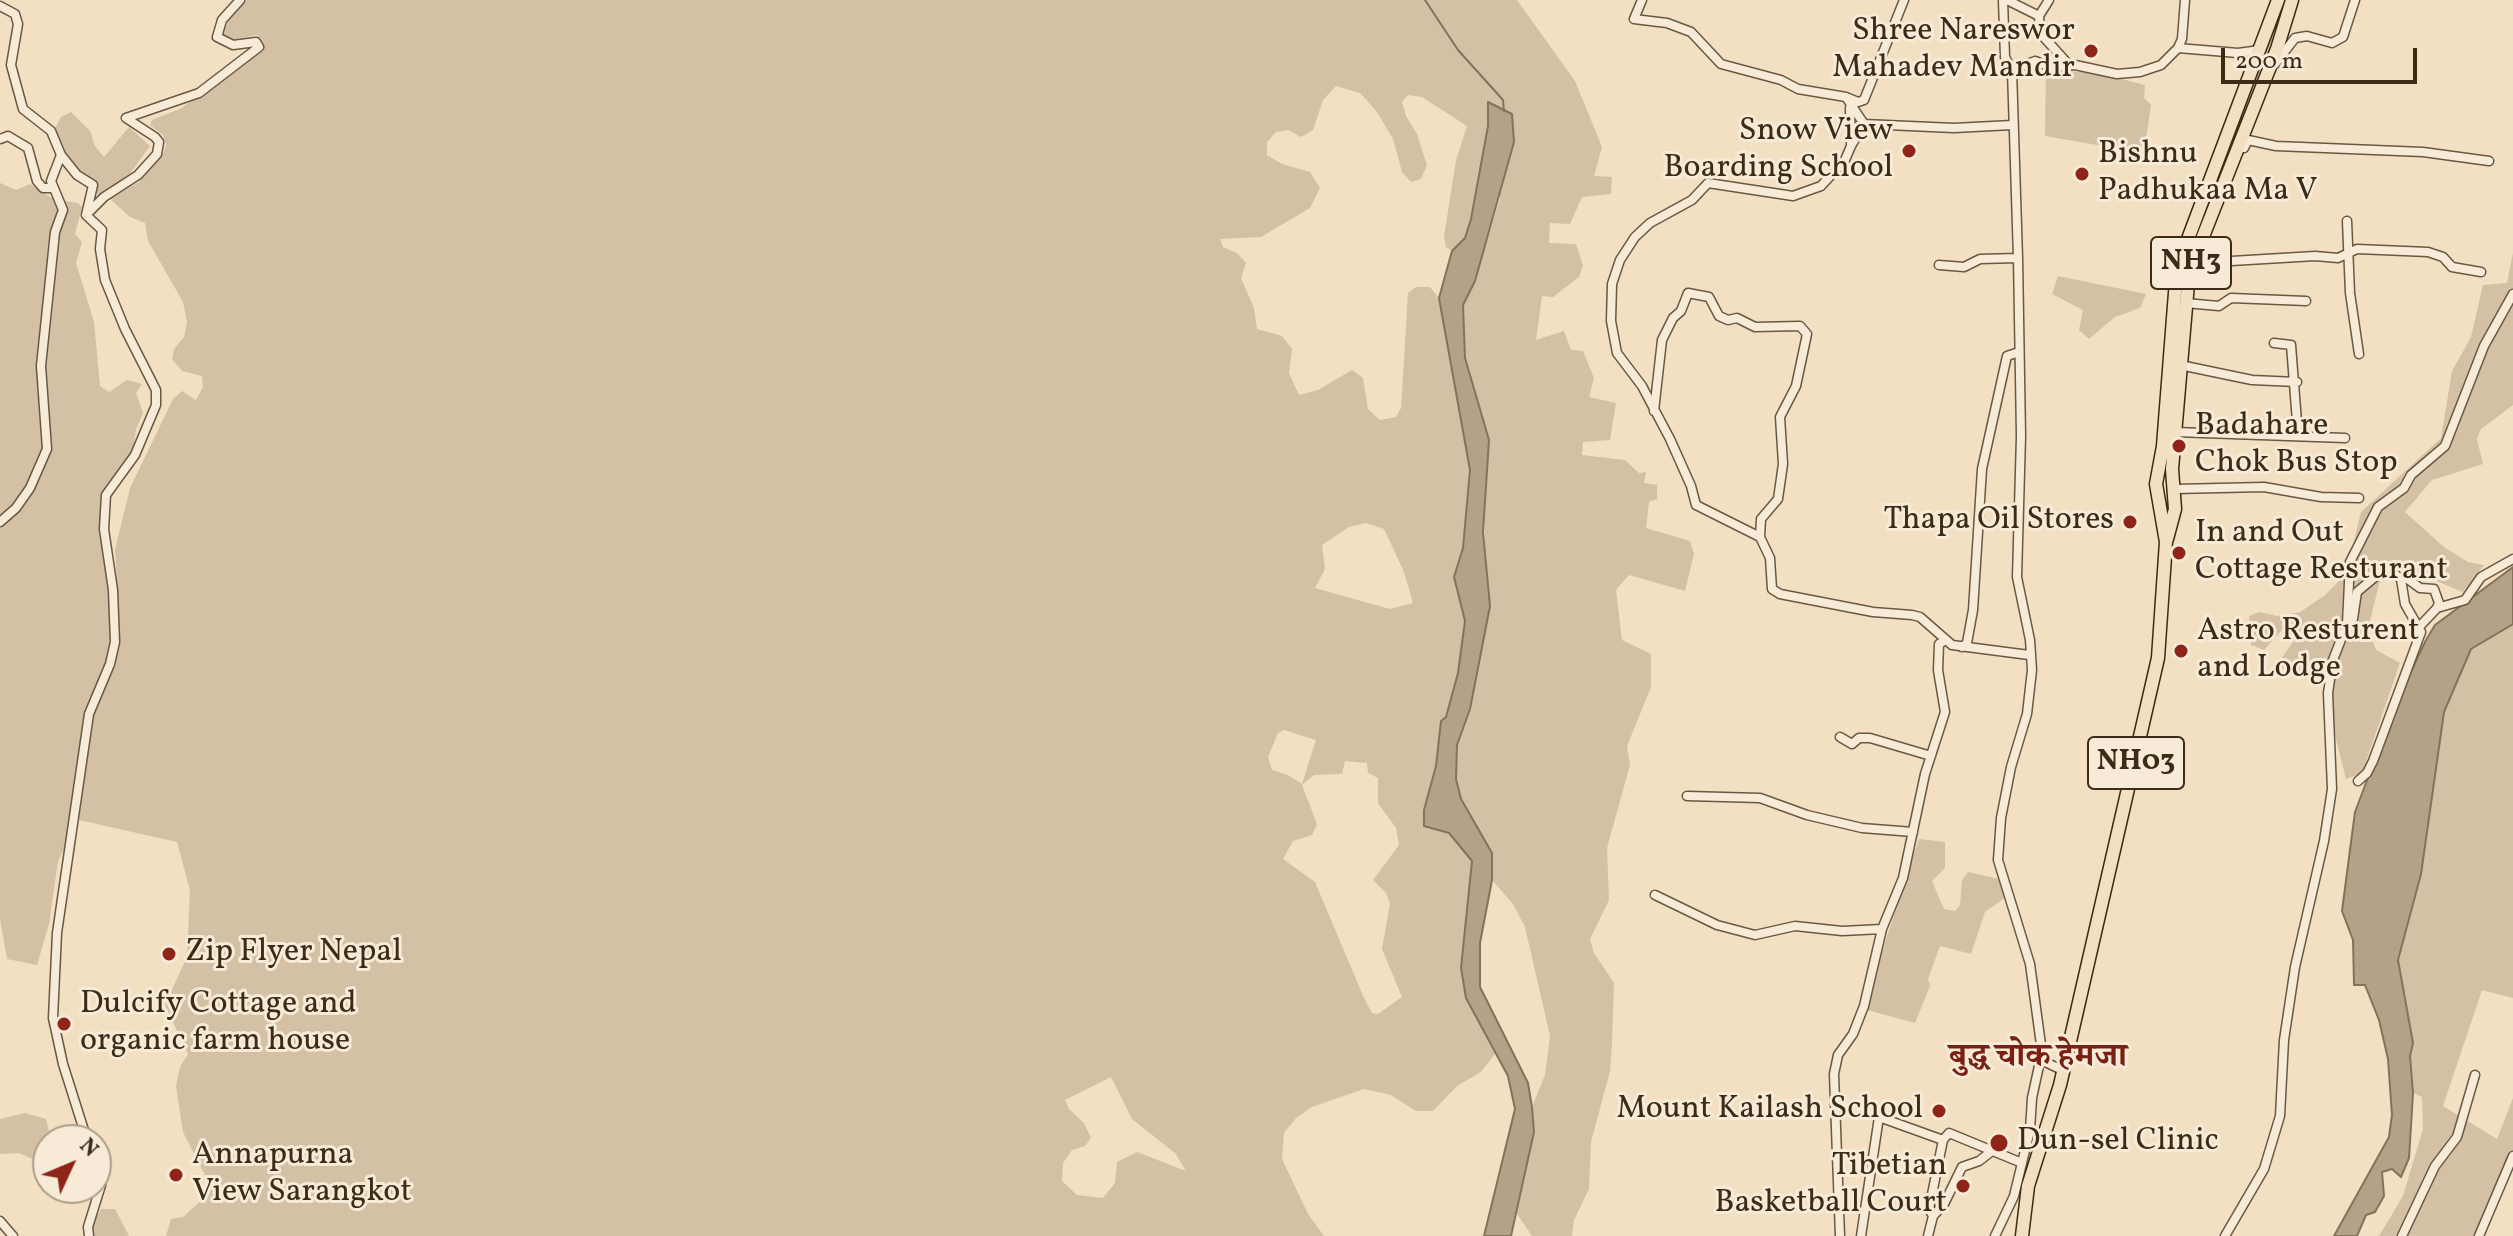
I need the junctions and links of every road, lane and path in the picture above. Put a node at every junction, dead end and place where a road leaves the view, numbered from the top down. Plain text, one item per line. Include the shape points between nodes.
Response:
1 (240, 0) edge
2 (1642, 0) edge
3 (1904, 0) edge
4 (2005, 0) edge
5 (2049, 0) edge
6 (2185, 0) edge
7 (2278, 0) edge
8 (2292, 0) edge
9 (2355, 0) edge
10 (0, 6) edge
11 (2039, 16) junction
12 (2178, 48) junction
13 (2260, 50) junction
14 (2069, 65) junction
15 (2012, 70) junction
16 (2263, 81) junction
17 (1846, 97) junction
18 (1850, 108) junction
19 (1864, 124) junction
20 (2012, 125) junction
21 (0, 139) edge
22 (1851, 146) junction
23 (61, 155) junction
24 (2489, 161) dead end
25 (52, 188) junction
26 (86, 215) junction
27 (2347, 221) dead end
28 (2348, 256) junction
29 (2018, 258) junction
30 (1939, 265) dead end
31 (2194, 268) junction
32 (2481, 272) dead end
33 (2513, 294) edge
34 (2306, 301) dead end
35 (2184, 303) junction
36 (2274, 343) dead end
37 (2019, 352) junction
38 (2359, 354) dead end
39 (2180, 365) junction
40 (2297, 382) junction
41 (1654, 411) junction
42 (2175, 432) junction
43 (2298, 435) junction
44 (2345, 438) dead end
45 (2175, 489) junction
46 (2359, 498) dead end
47 (0, 522) edge
48 (1760, 537) junction
49 (2166, 542) junction
50 (2513, 559) edge
51 (2401, 579) junction
52 (2437, 608) junction
53 (2347, 624) junction
54 (2420, 626) junction
55 (1944, 641) junction
56 (1962, 647) junction
57 (2029, 655) junction
58 (1840, 737) dead end
59 (1931, 756) junction
60 (2358, 781) dead end
61 (1687, 796) dead end
62 (1913, 832) junction
63 (1655, 895) dead end
64 (1882, 929) junction
65 (2041, 1060) junction
66 (2062, 1070) junction
67 (2475, 1075) dead end
68 (82, 1124) edge
69 (1943, 1140) junction
70 (1992, 1151) junction
71 (2513, 1156) edge
72 (2022, 1163) junction
73 (96, 1204) edge
74 (1933, 1216) junction
75 (0, 1221) edge
76 (88, 1233) edge
77 (13, 1236) edge
78 (1840, 1236) edge
79 (1861, 1236) edge
80 (1928, 1236) edge
81 (1995, 1236) edge
82 (2022, 1236) edge
83 (2225, 1236) edge
84 (2402, 1236) edge
85 (2479, 1236) edge

1 - 26 street via 222,20 217,37 233,45 256,42 259,47 199,93 130,114 128,122 159,142 157,154
2 - 17 street via 1634,19 1691,32 1721,64 1798,89
3 - 17 street via 1864,100
4 - 11 street
4 - 15 street via 2005,57
5 - 11 street
6 - 12 street
7 - 13 highway, NH03
8 - 16 highway, NH3
9 - 16 street via 2343,37 2332,43 2295,38
10 - 23 street via 15,14 18,24 11,65 23,109 51,131
11 - 14 street via 2040,33
12 - 13 street
12 - 14 street via 2161,65 2140,72 2117,74
13 - 49 highway, NH03 via 2176,280 2156,484
14 - 15 street via 2027,62
15 - 20 street
16 - 31 highway, NH3
17 - 18 street
18 - 19 street
18 - 22 street
19 - 20 street
19 - 22 street
20 - 29 street
21 - 25 street via 8,136 28,148 37,181
22 - 41 street via 1831,177 1808,193 1793,196 1708,183 1692,200 1635,237 1614,274 1611,321 1617,353
23 - 25 street
23 - 26 street via 93,185
24 - 31 street via 2248,140
25 - 47 street via 63,206 49,272 41,366 47,449 30,488
26 - 68 street via 102,230 105,280 156,390 156,405 135,455 106,495 104,529 115,642 89,714 57,933 53,1018
27 - 28 street
28 - 31 street
28 - 32 street via 2357,249 2428,252 2452,267
28 - 38 street
29 - 30 street via 1980,259 1964,267
29 - 37 street
31 - 35 highway, NH3
33 - 53 street via 2484,346 2445,446 2378,507 2359,538 2350,562
34 - 35 street via 2231,298 2219,306
35 - 39 highway, NH3
36 - 40 street via 2291,345
37 - 56 street via 2007,356 1982,469 1973,610
37 - 57 street via 2017,577
39 - 40 street via 2252,380
39 - 42 highway, NH3
40 - 43 street
41 - 48 street via 1699,509
41 - 48 street via 1662,340 1688,293 1709,297 1719,316 1728,320 1737,318 1755,327 1800,326 1807,334 1796,386 1780,417 1783,464 1778,499 1761,519
42 - 43 street
42 - 45 highway, NH3
43 - 44 street
45 - 46 street via 2264,487
45 - 49 highway, NH3
48 - 55 street via 1770,558 1772,589 1780,594 1920,617
49 - 66 highway, NH03 via 2158,658
50 - 52 street via 2481,577 2465,600
51 - 52 street via 2434,589
51 - 53 street via 2382,571 2373,577 2357,592 2353,619
51 - 54 street via 2405,604
52 - 54 street
53 - 83 street via 2328,693 2332,789 2295,967 2280,1116 2264,1169
54 - 60 street via 2418,645 2373,761
55 - 56 street
55 - 59 street via 1939,644 1938,670 1945,712
56 - 57 street
57 - 65 street via 2027,714 2011,767 1998,860 2030,964
58 - 59 street via 1852,744 1870,738
59 - 62 street
61 - 62 street via 1760,798 1848,825
62 - 64 street via 1903,878
63 - 64 street via 1717,925 1755,935 1795,926
64 - 78 street via 1864,1006 1838,1055 1834,1074
65 - 66 street
65 - 72 street
66 - 82 highway via 2028,1186
67 - 84 street via 2457,1137 2435,1166
69 - 70 street via 1949,1133
69 - 74 street via 1929,1209
69 - 79 street via 1879,1117
70 - 72 street
70 - 74 street via 1962,1167
71 - 85 street
72 - 81 street
73 - 76 street
74 - 80 street
75 - 77 street

